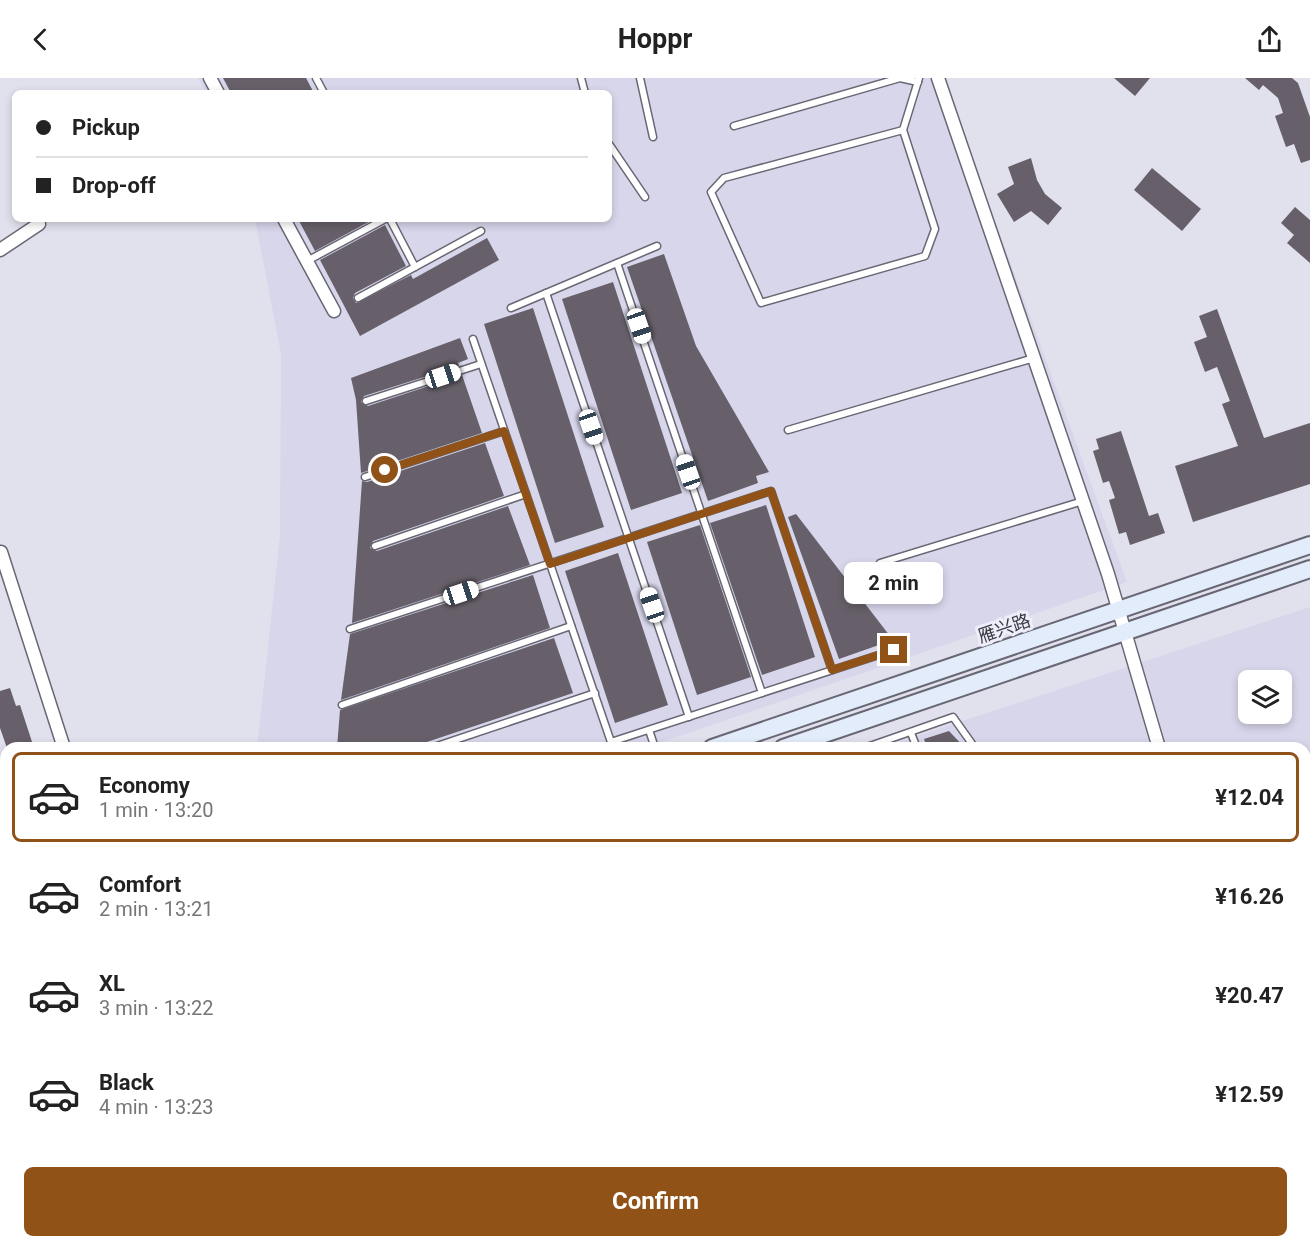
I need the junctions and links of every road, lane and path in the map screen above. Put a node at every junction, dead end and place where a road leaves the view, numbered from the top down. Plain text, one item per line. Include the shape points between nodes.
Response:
1 (640, 78) edge
2 (938, 78) edge
3 (919, 80) edge
4 (734, 126) dead end
5 (903, 130) junction
6 (653, 137) dead end
7 (612, 148) edge
8 (645, 197) dead end
9 (286, 222) edge
10 (379, 222) edge
11 (392, 222) edge
12 (39, 224) dead end
13 (481, 231) dead end
14 (657, 246) dead end
15 (0, 250) edge
16 (307, 261) junction
17 (617, 263) junction
18 (415, 267) junction
19 (546, 293) junction
20 (358, 298) dead end
21 (512, 308) dead end
22 (334, 311) dead end
23 (473, 339) dead end
24 (1035, 358) junction
25 (481, 364) junction
26 (366, 401) dead end
27 (788, 430) dead end
28 (504, 431) junction
29 (365, 477) dead end
30 (526, 494) junction
31 (1083, 501) junction
32 (702, 514) junction
33 (629, 538) junction
34 (1310, 545) edge
35 (375, 546) dead end
36 (1, 552) edge
37 (880, 563) dead end
38 (550, 564) junction
39 (1310, 569) edge
40 (1117, 610) junction
41 (572, 626) junction
42 (350, 629) dead end
43 (1123, 632) junction
44 (894, 650) dead end
45 (832, 670) junction
46 (595, 693) junction
47 (762, 693) junction
48 (342, 705) dead end
49 (689, 717) junction
50 (649, 730) junction
51 (911, 733) junction
52 (61, 742) edge
53 (449, 742) edge
54 (653, 742) edge
55 (730, 742) edge
56 (801, 742) edge
57 (883, 742) edge
58 (915, 742) edge
59 (971, 742) edge
60 (1157, 742) edge

1 - 6 lane
2 - 24 street
3 - 4 lane via 900,78
3 - 5 lane
5 - 5 lane via 935,229 925,256 761,303 711,192 724,178
7 - 8 lane
9 - 16 street
10 - 16 lane
11 - 18 lane
12 - 15 street
13 - 18 lane
14 - 17 lane
16 - 22 street
17 - 19 lane
17 - 32 lane
18 - 20 lane
19 - 21 lane
19 - 33 lane
23 - 25 lane
24 - 27 lane
24 - 31 street
25 - 26 lane
25 - 28 lane
28 - 29 lane
28 - 30 lane
30 - 35 lane
30 - 38 lane
31 - 37 lane
31 - 40 street
32 - 33 lane
32 - 45 lane via 771,491
32 - 47 lane
33 - 38 lane
33 - 49 lane
34 - 40 main road, 雁兴路
36 - 52 street
38 - 41 lane
38 - 42 lane
39 - 43 main road
40 - 43 street
40 - 55 main road, 雁兴路
41 - 46 lane
41 - 48 lane
43 - 56 main road
43 - 60 street
44 - 45 lane
45 - 47 lane
46 - 50 lane via 611,742
46 - 53 lane
47 - 49 lane
49 - 50 lane
50 - 54 lane
51 - 57 lane
51 - 58 lane
51 - 59 lane via 953,717

